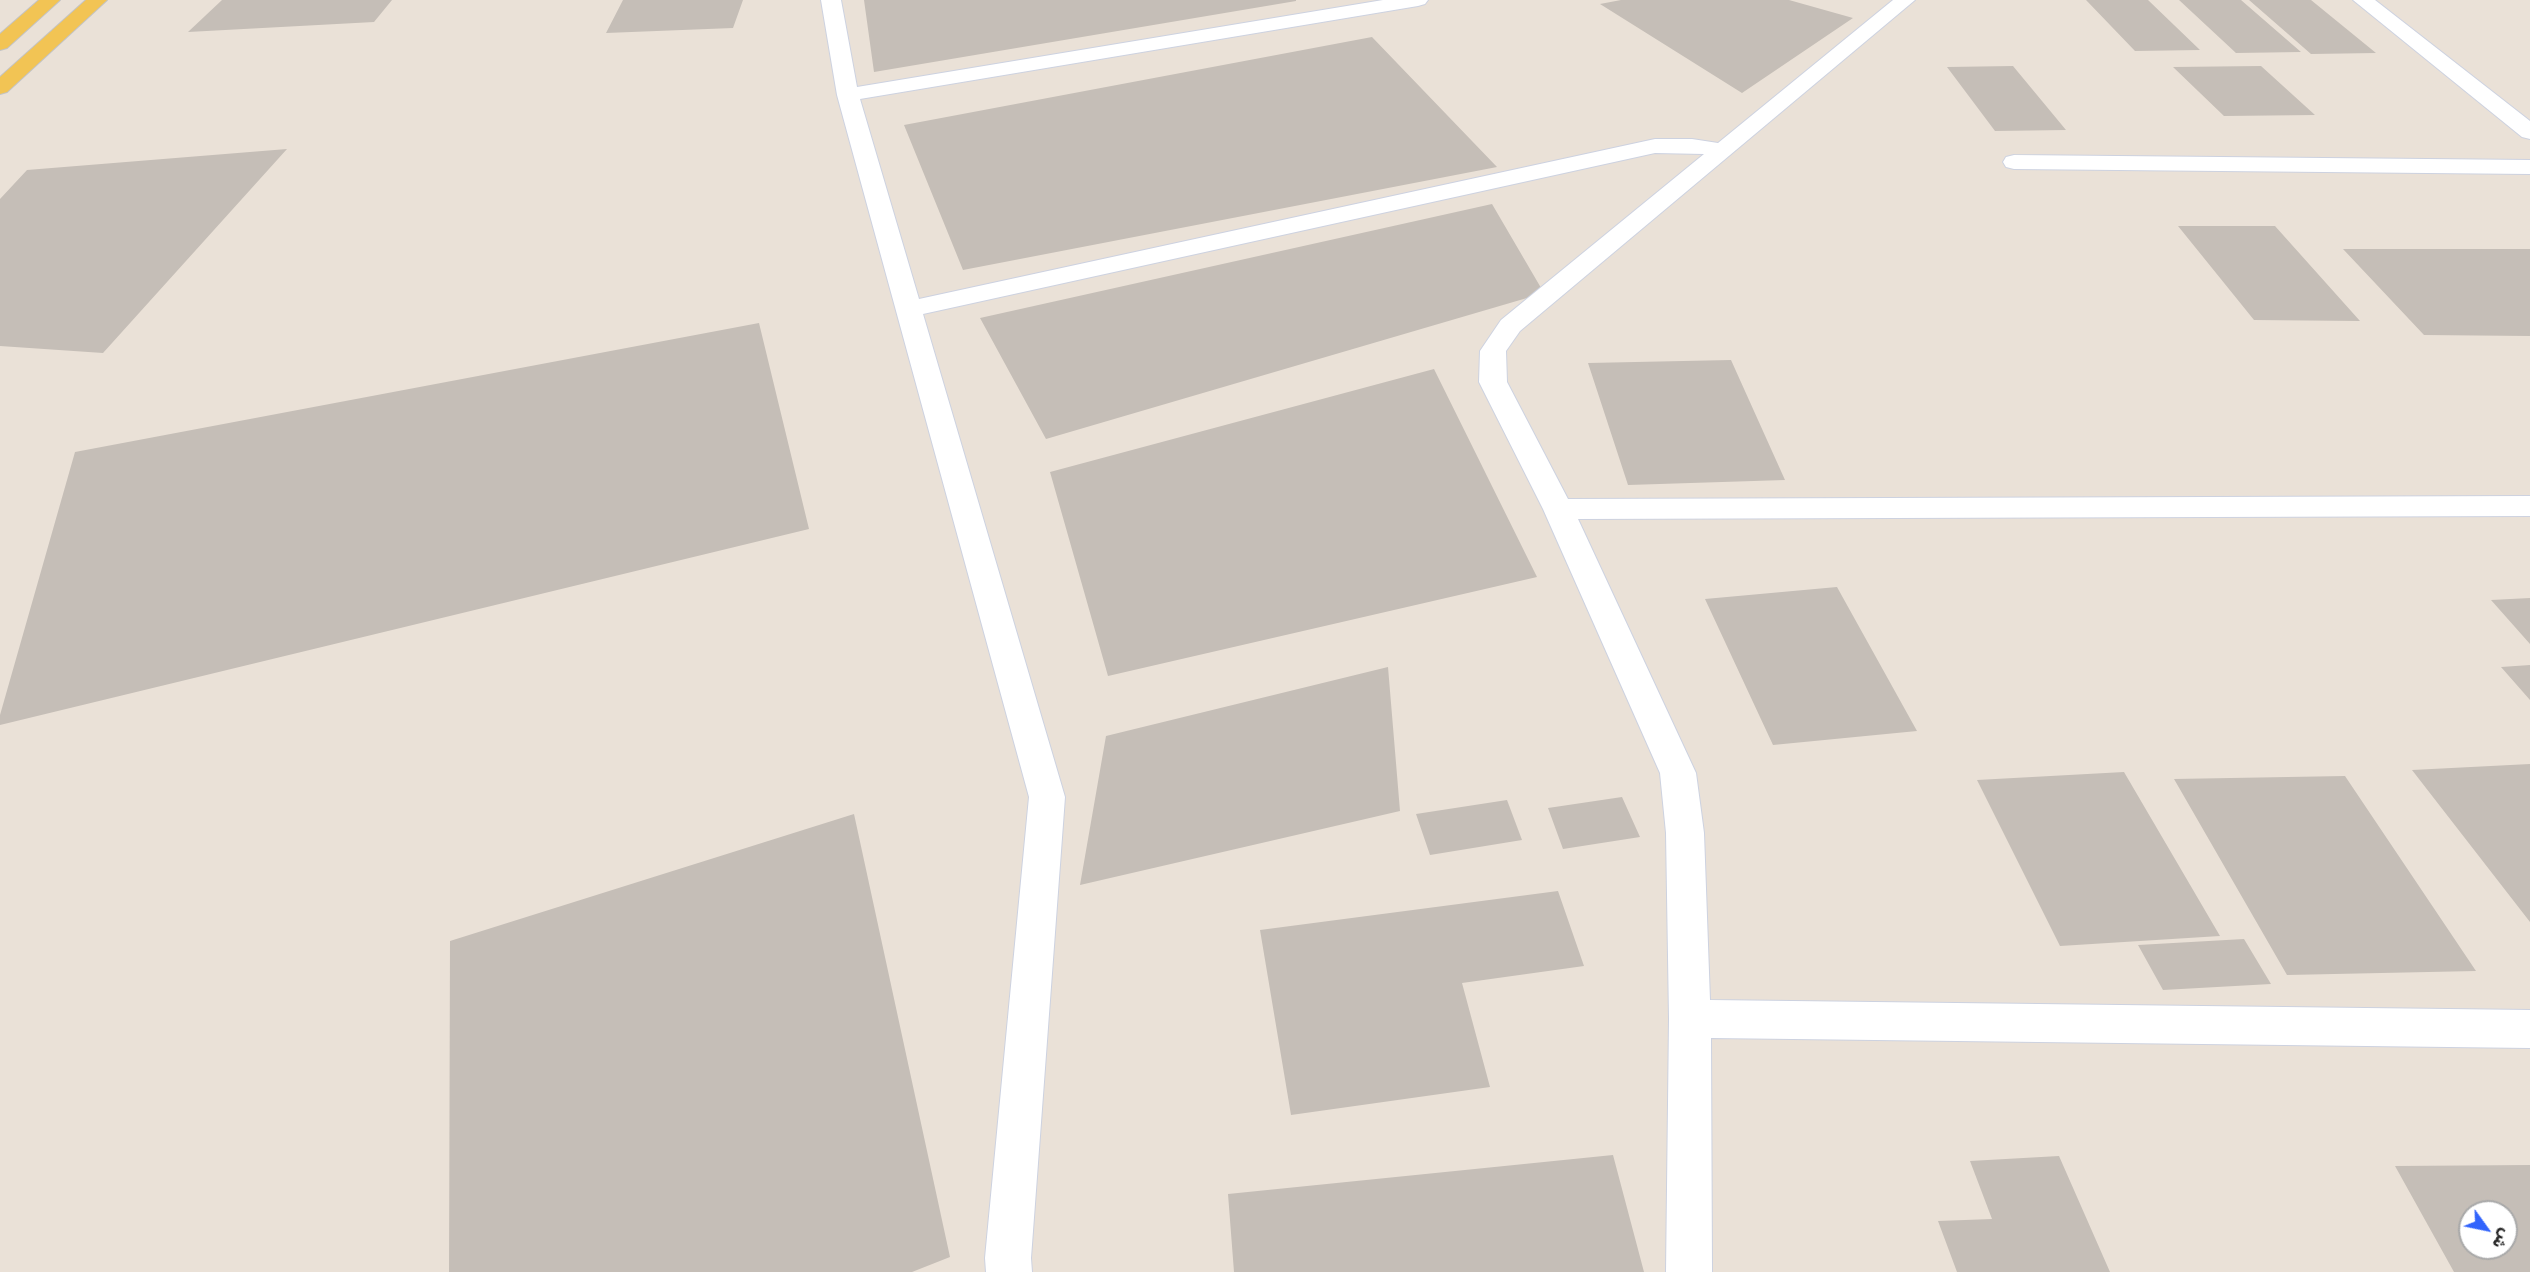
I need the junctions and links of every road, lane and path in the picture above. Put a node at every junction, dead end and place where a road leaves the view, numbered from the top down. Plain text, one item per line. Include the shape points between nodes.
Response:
1 (50, 0) edge
2 (97, 0) edge
3 (831, 0) edge
4 (1418, 0) edge
5 (1905, 0) edge
6 (2363, 0) edge
7 (0, 44) edge
8 (0, 88) edge
9 (848, 95) junction
10 (2530, 132) edge
11 (1722, 150) junction
12 (2014, 162) dead end
13 (2530, 167) edge
14 (909, 309) junction
15 (2530, 506) edge
16 (1558, 509) junction
17 (1690, 1018) junction
18 (2530, 1029) edge
19 (1009, 1272) edge
20 (1689, 1272) edge

1 - 7 main road
2 - 8 main road
3 - 9 street
4 - 9 street
5 - 11 street
6 - 10 street
9 - 14 street
11 - 14 street via 1655,146
11 - 16 street via 1510,326 1493,351 1493,382
12 - 13 street
14 - 19 street via 1047,798
15 - 16 street
16 - 17 street via 1678,773 1685,833
17 - 18 street
17 - 20 street

